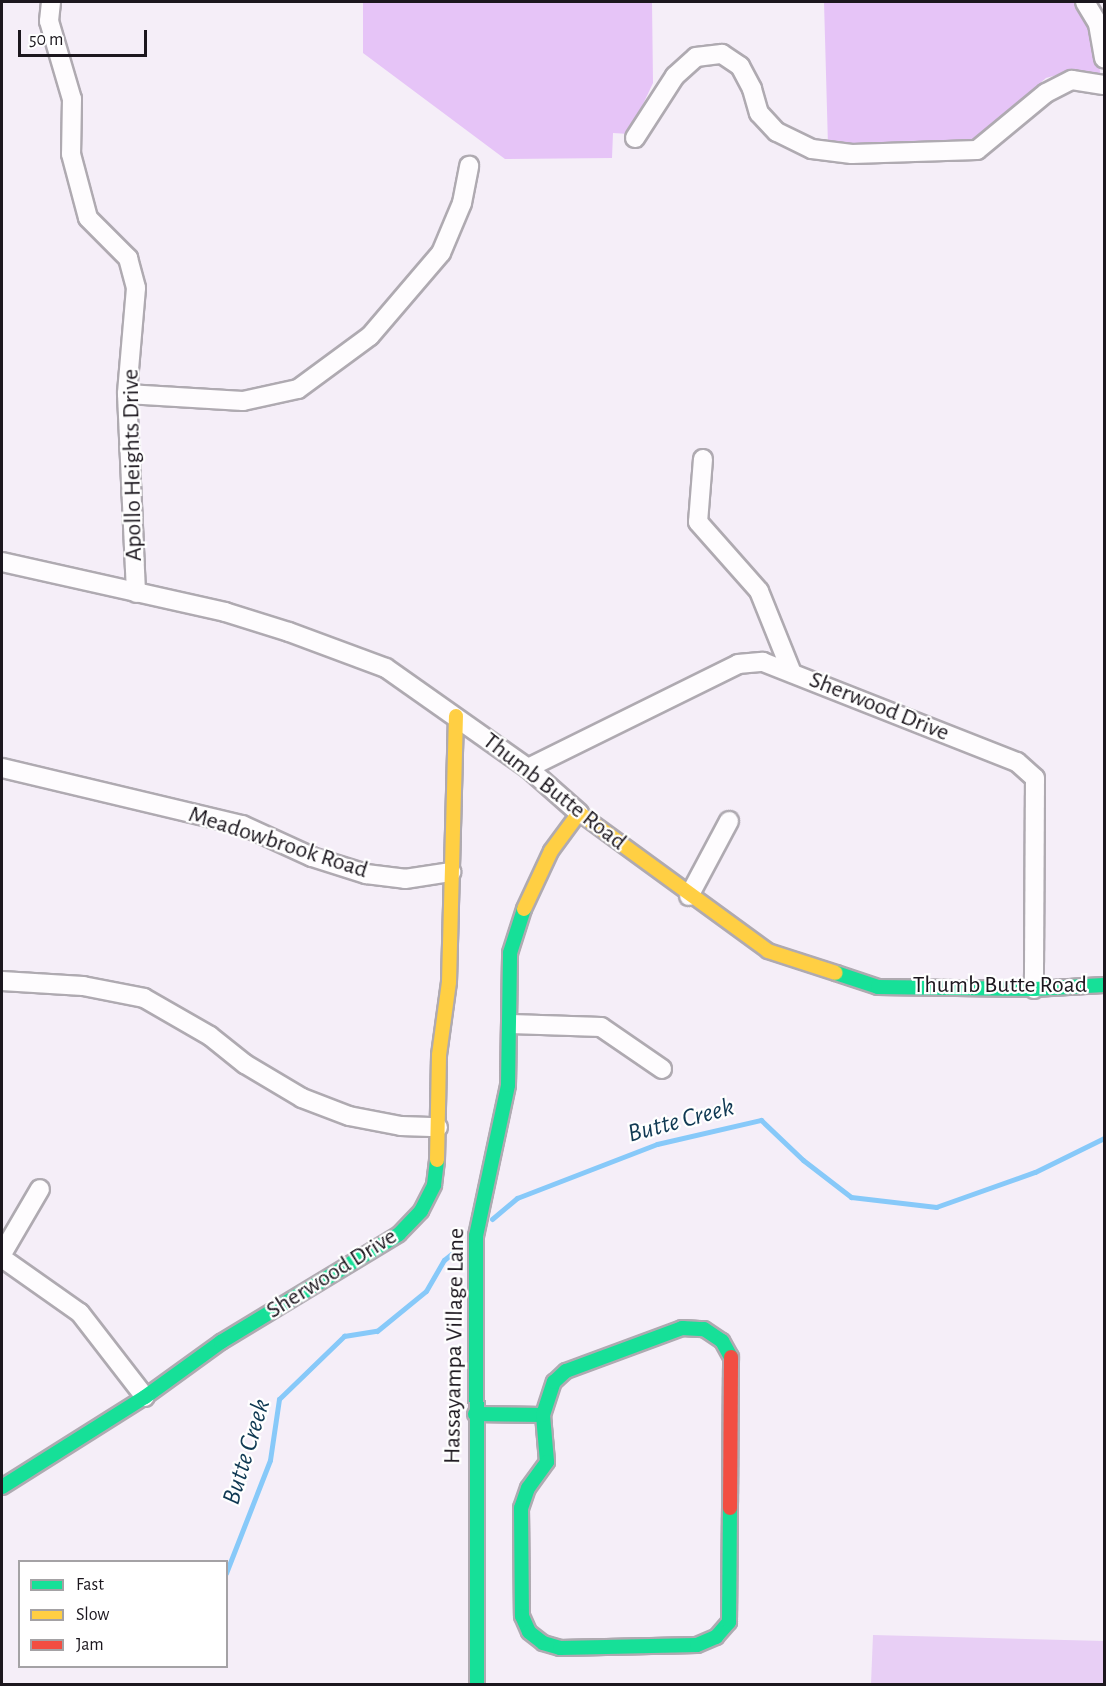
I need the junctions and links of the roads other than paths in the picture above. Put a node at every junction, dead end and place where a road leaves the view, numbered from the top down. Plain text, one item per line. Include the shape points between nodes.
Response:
1 (51, 2) edge
2 (1085, 2) edge
3 (1104, 58) edge
4 (1104, 85) edge
5 (634, 138) dead end
6 (469, 166) dead end
7 (127, 394) junction
8 (703, 459) dead end
9 (2, 562) edge
10 (136, 593) junction
11 (792, 673) junction
12 (456, 716) junction
13 (2, 768) edge
14 (528, 768) junction
15 (579, 813) junction
16 (729, 820) dead end
17 (451, 872) junction
18 (689, 896) junction
19 (2, 981) edge
20 (1104, 985) edge
21 (1034, 989) junction
22 (511, 1024) junction
23 (662, 1069) dead end
24 (438, 1127) junction
25 (40, 1189) dead end
26 (2, 1256) edge
27 (145, 1397) junction
28 (475, 1414) junction
29 (543, 1415) junction
30 (2, 1487) edge
31 (477, 1684) edge

1 - 7 street, Apollo Heights Drive via 49,21 72,99 71,154 88,218 128,258 136,288
2 - 3 street via 1098,24
4 - 5 street via 1072,80 1046,93 976,150 852,154 812,149 777,132 759,113 740,66 722,54 696,57 675,76
6 - 7 street via 462,202 441,253 370,336 298,389 243,401
7 - 10 street, Apollo Heights Drive
8 - 11 street via 698,522 759,591
9 - 10 street, Thumb Butte Road
10 - 12 street, Thumb Butte Road via 225,612 375,664
11 - 14 street, Sherwood Drive via 764,662 738,664
11 - 21 street, Sherwood Drive via 1017,762 1035,778
12 - 14 street, Thumb Butte Road
12 - 17 street, Sherwood Drive
13 - 17 street, Meadowbrook Road via 242,825 312,857 366,874 405,879
14 - 15 street, Thumb Butte Road
15 - 18 street, Thumb Butte Road
15 - 22 street, Hassayampa Village Lane via 551,852 527,898 510,953
16 - 18 street
17 - 24 street, Sherwood Drive via 449,982 439,1054
18 - 21 street, Thumb Butte Road via 768,951 878,987
19 - 24 street via 83,986 144,998 210,1036 245,1064 302,1098 349,1116 401,1126
20 - 21 street, Thumb Butte Road
22 - 23 street via 601,1027
22 - 28 street, Hassayampa Village Lane via 508,1085 476,1236
24 - 27 street, Sherwood Drive via 434,1185 421,1211 399,1234 221,1342
25 - 26 street
26 - 27 street via 80,1313
27 - 30 street, Sherwood Drive
28 - 29 street
28 - 31 street, Hassayampa Village Lane
29 - 29 street via 547,1462 528,1488 521,1508 522,1616 529,1632 543,1643 560,1648 697,1645 716,1637 729,1622 732,1359 722,1341 704,1329 682,1328 566,1371 554,1383

